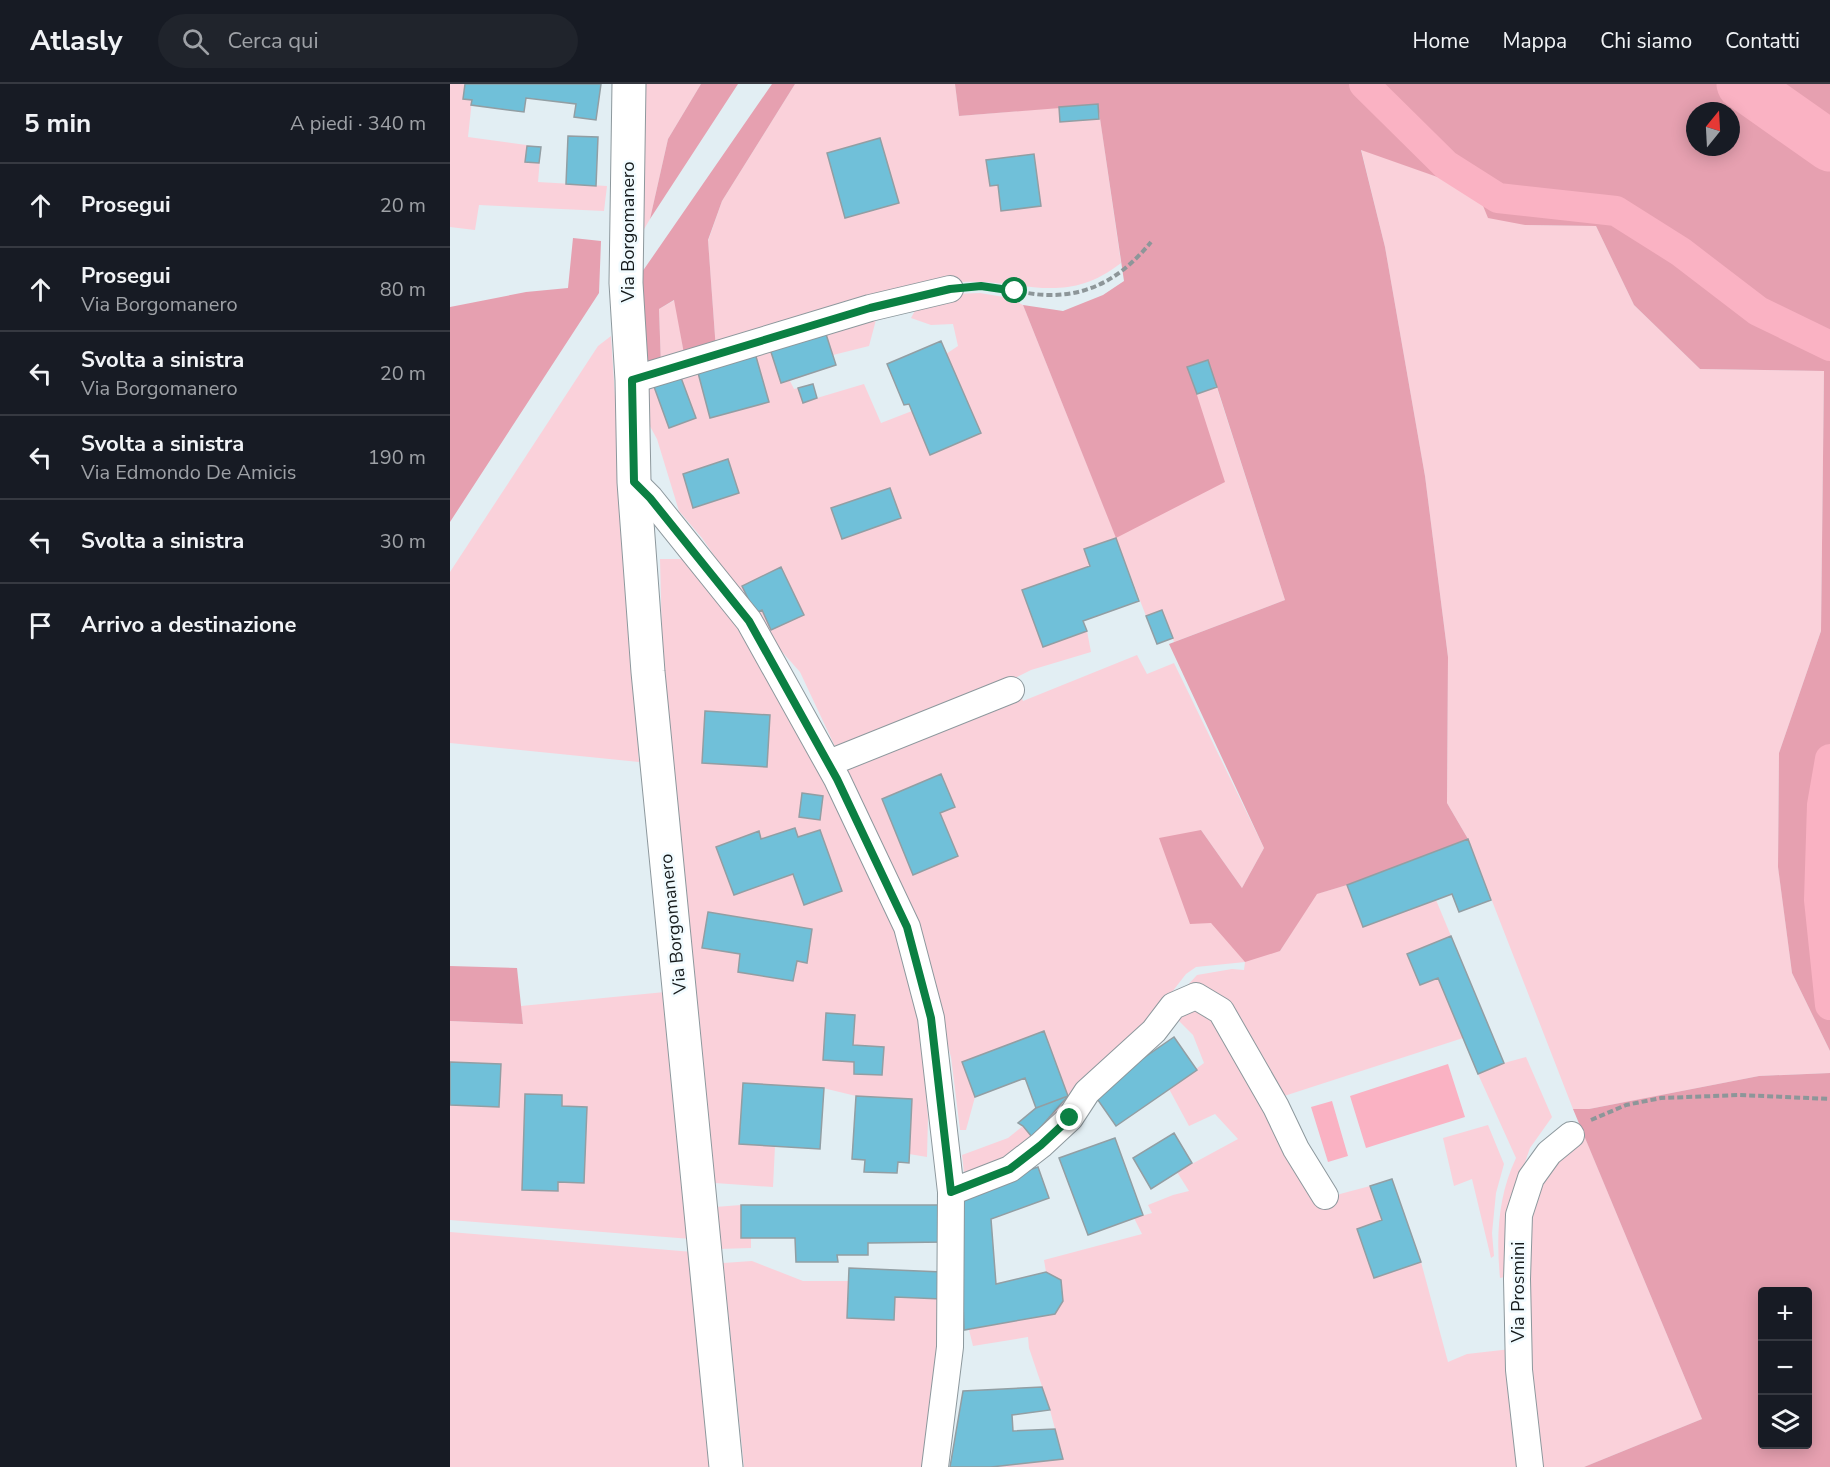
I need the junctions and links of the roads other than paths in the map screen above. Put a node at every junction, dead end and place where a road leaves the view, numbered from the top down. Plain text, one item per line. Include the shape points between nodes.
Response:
1 (629, 84) edge
2 (950, 289) road end
3 (632, 380) junction
4 (634, 482) junction
5 (1011, 690) dead end
6 (829, 763) junction
7 (1572, 1135) road end
8 (951, 1192) junction
9 (1325, 1196) dead end
10 (726, 1467) edge
11 (935, 1467) edge
12 (1530, 1467) edge

1 - 3 main road, Via Borgomanero via 626,283
2 - 3 street via 870,308
3 - 4 main road, Via Borgomanero
4 - 6 street via 749,621
4 - 10 main road, Via Borgomanero via 649,684
5 - 6 street
6 - 8 street via 907,927 931,1018
7 - 12 street, Via Prosmini via 1549,1153 1531,1178 1519,1215 1519,1370
8 - 9 street via 1010,1169 1041,1145 1070,1118 1087,1092 1154,1031 1173,1006 1196,996 1221,1011
8 - 11 street via 950,1347

